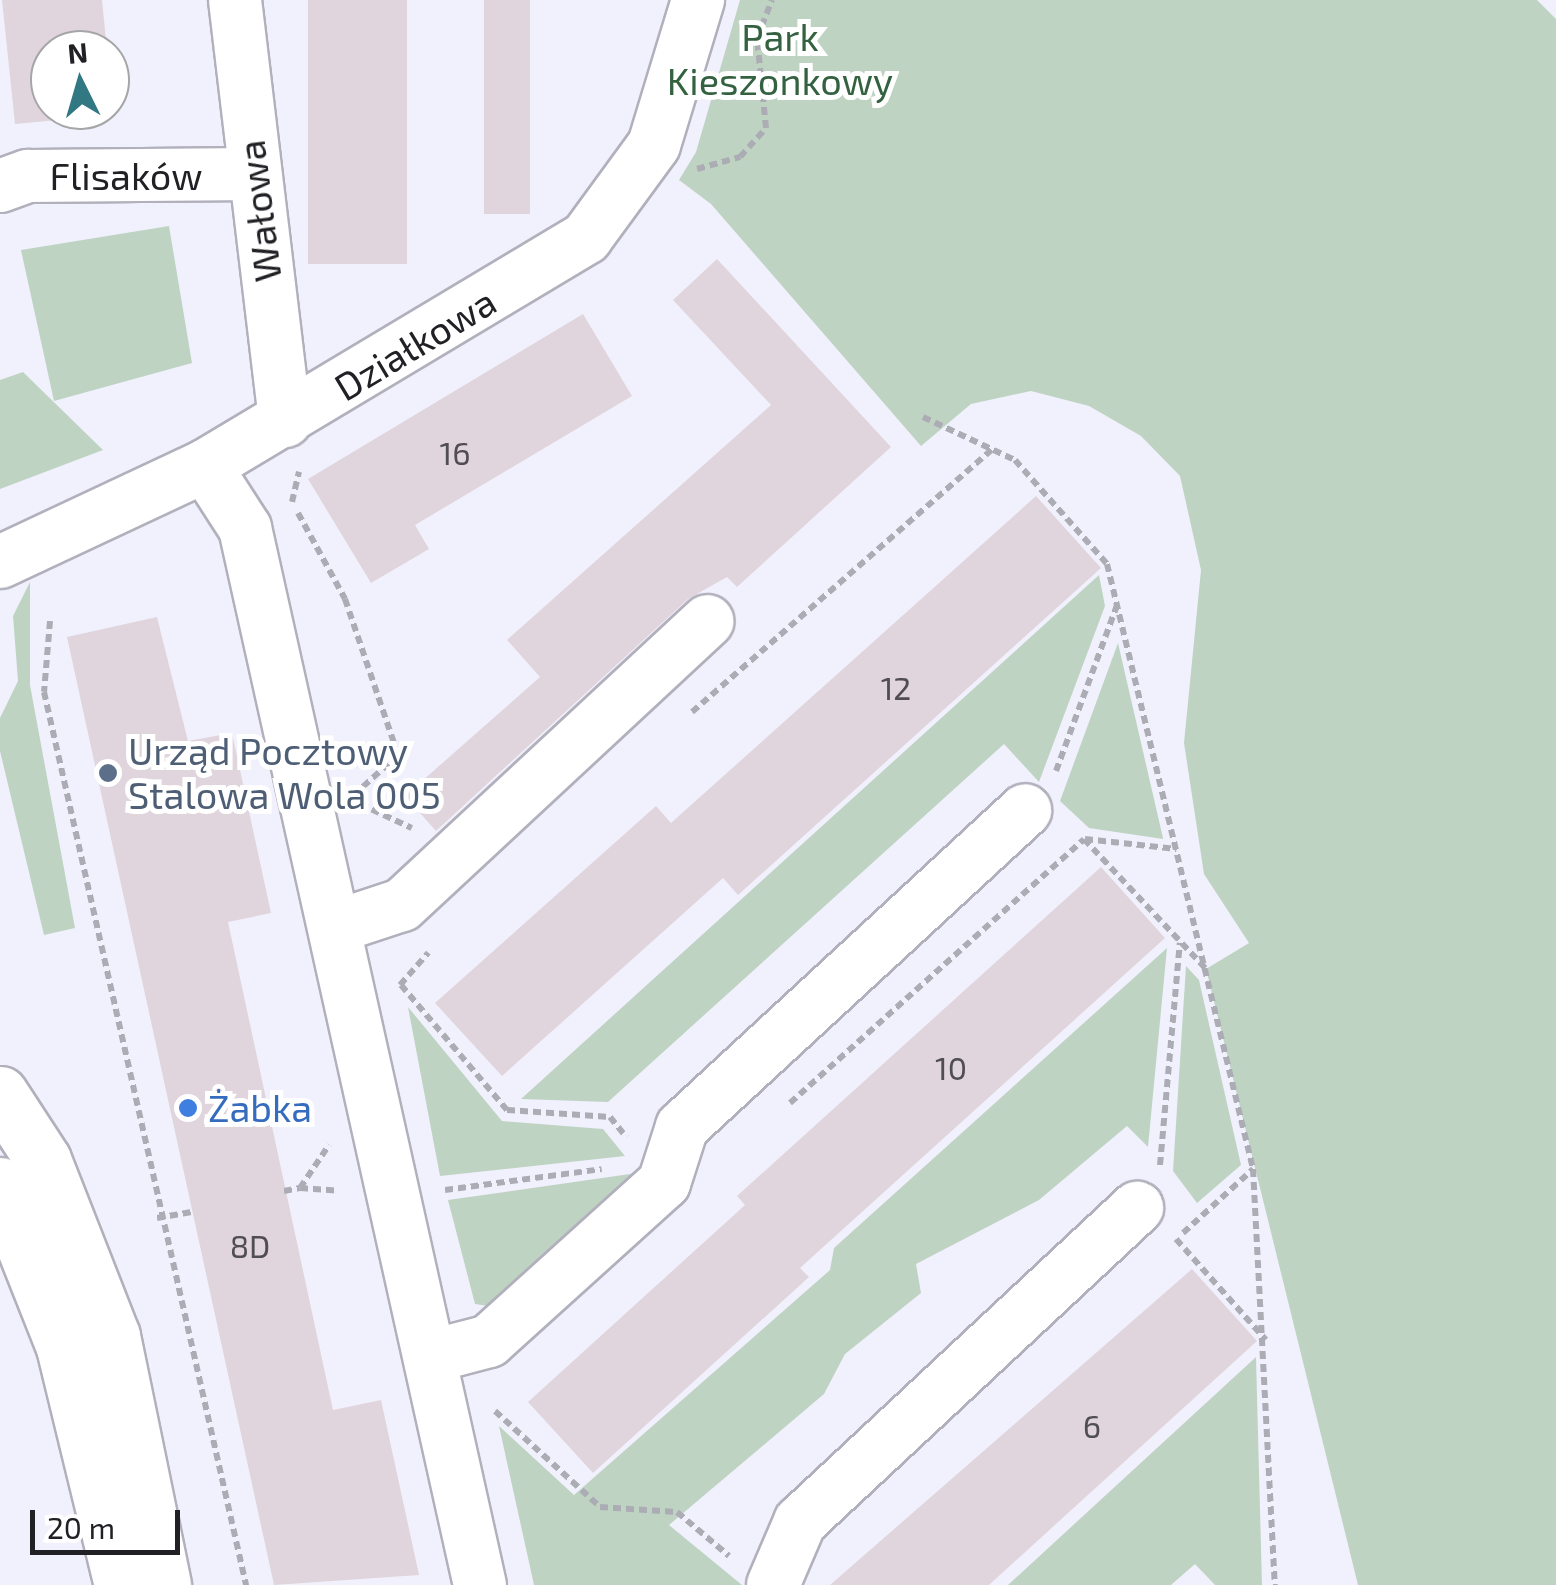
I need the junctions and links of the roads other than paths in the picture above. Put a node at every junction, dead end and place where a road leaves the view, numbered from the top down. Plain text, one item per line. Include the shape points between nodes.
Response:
1 (235, 0) edge
2 (698, 0) edge
3 (254, 174) junction
4 (0, 186) edge
5 (286, 421) junction
6 (205, 466) junction
7 (0, 562) edge
8 (708, 621) dead end
9 (1025, 810) road end
10 (358, 919) junction
11 (0, 1094) edge
12 (0, 1185) edge
13 (1160, 1232) road end
14 (432, 1356) junction
15 (754, 1573) edge
16 (122, 1585) edge
17 (163, 1585) edge
18 (480, 1585) edge

1 - 3 street, Wałowa
2 - 5 street, Działkowa via 654,145 601,224 542,270
3 - 4 street, Flisaków via 28,176
3 - 5 street, Wałowa
5 - 6 street, Działkowa
6 - 7 street, Działkowa
6 - 10 street via 245,528
8 - 10 street via 402,905
9 - 14 street via 682,1127 656,1173 488,1342
10 - 14 street
11 - 17 street via 51,1178 112,1336
12 - 16 street via 64,1348
13 - 15 street via 800,1522
14 - 18 street

